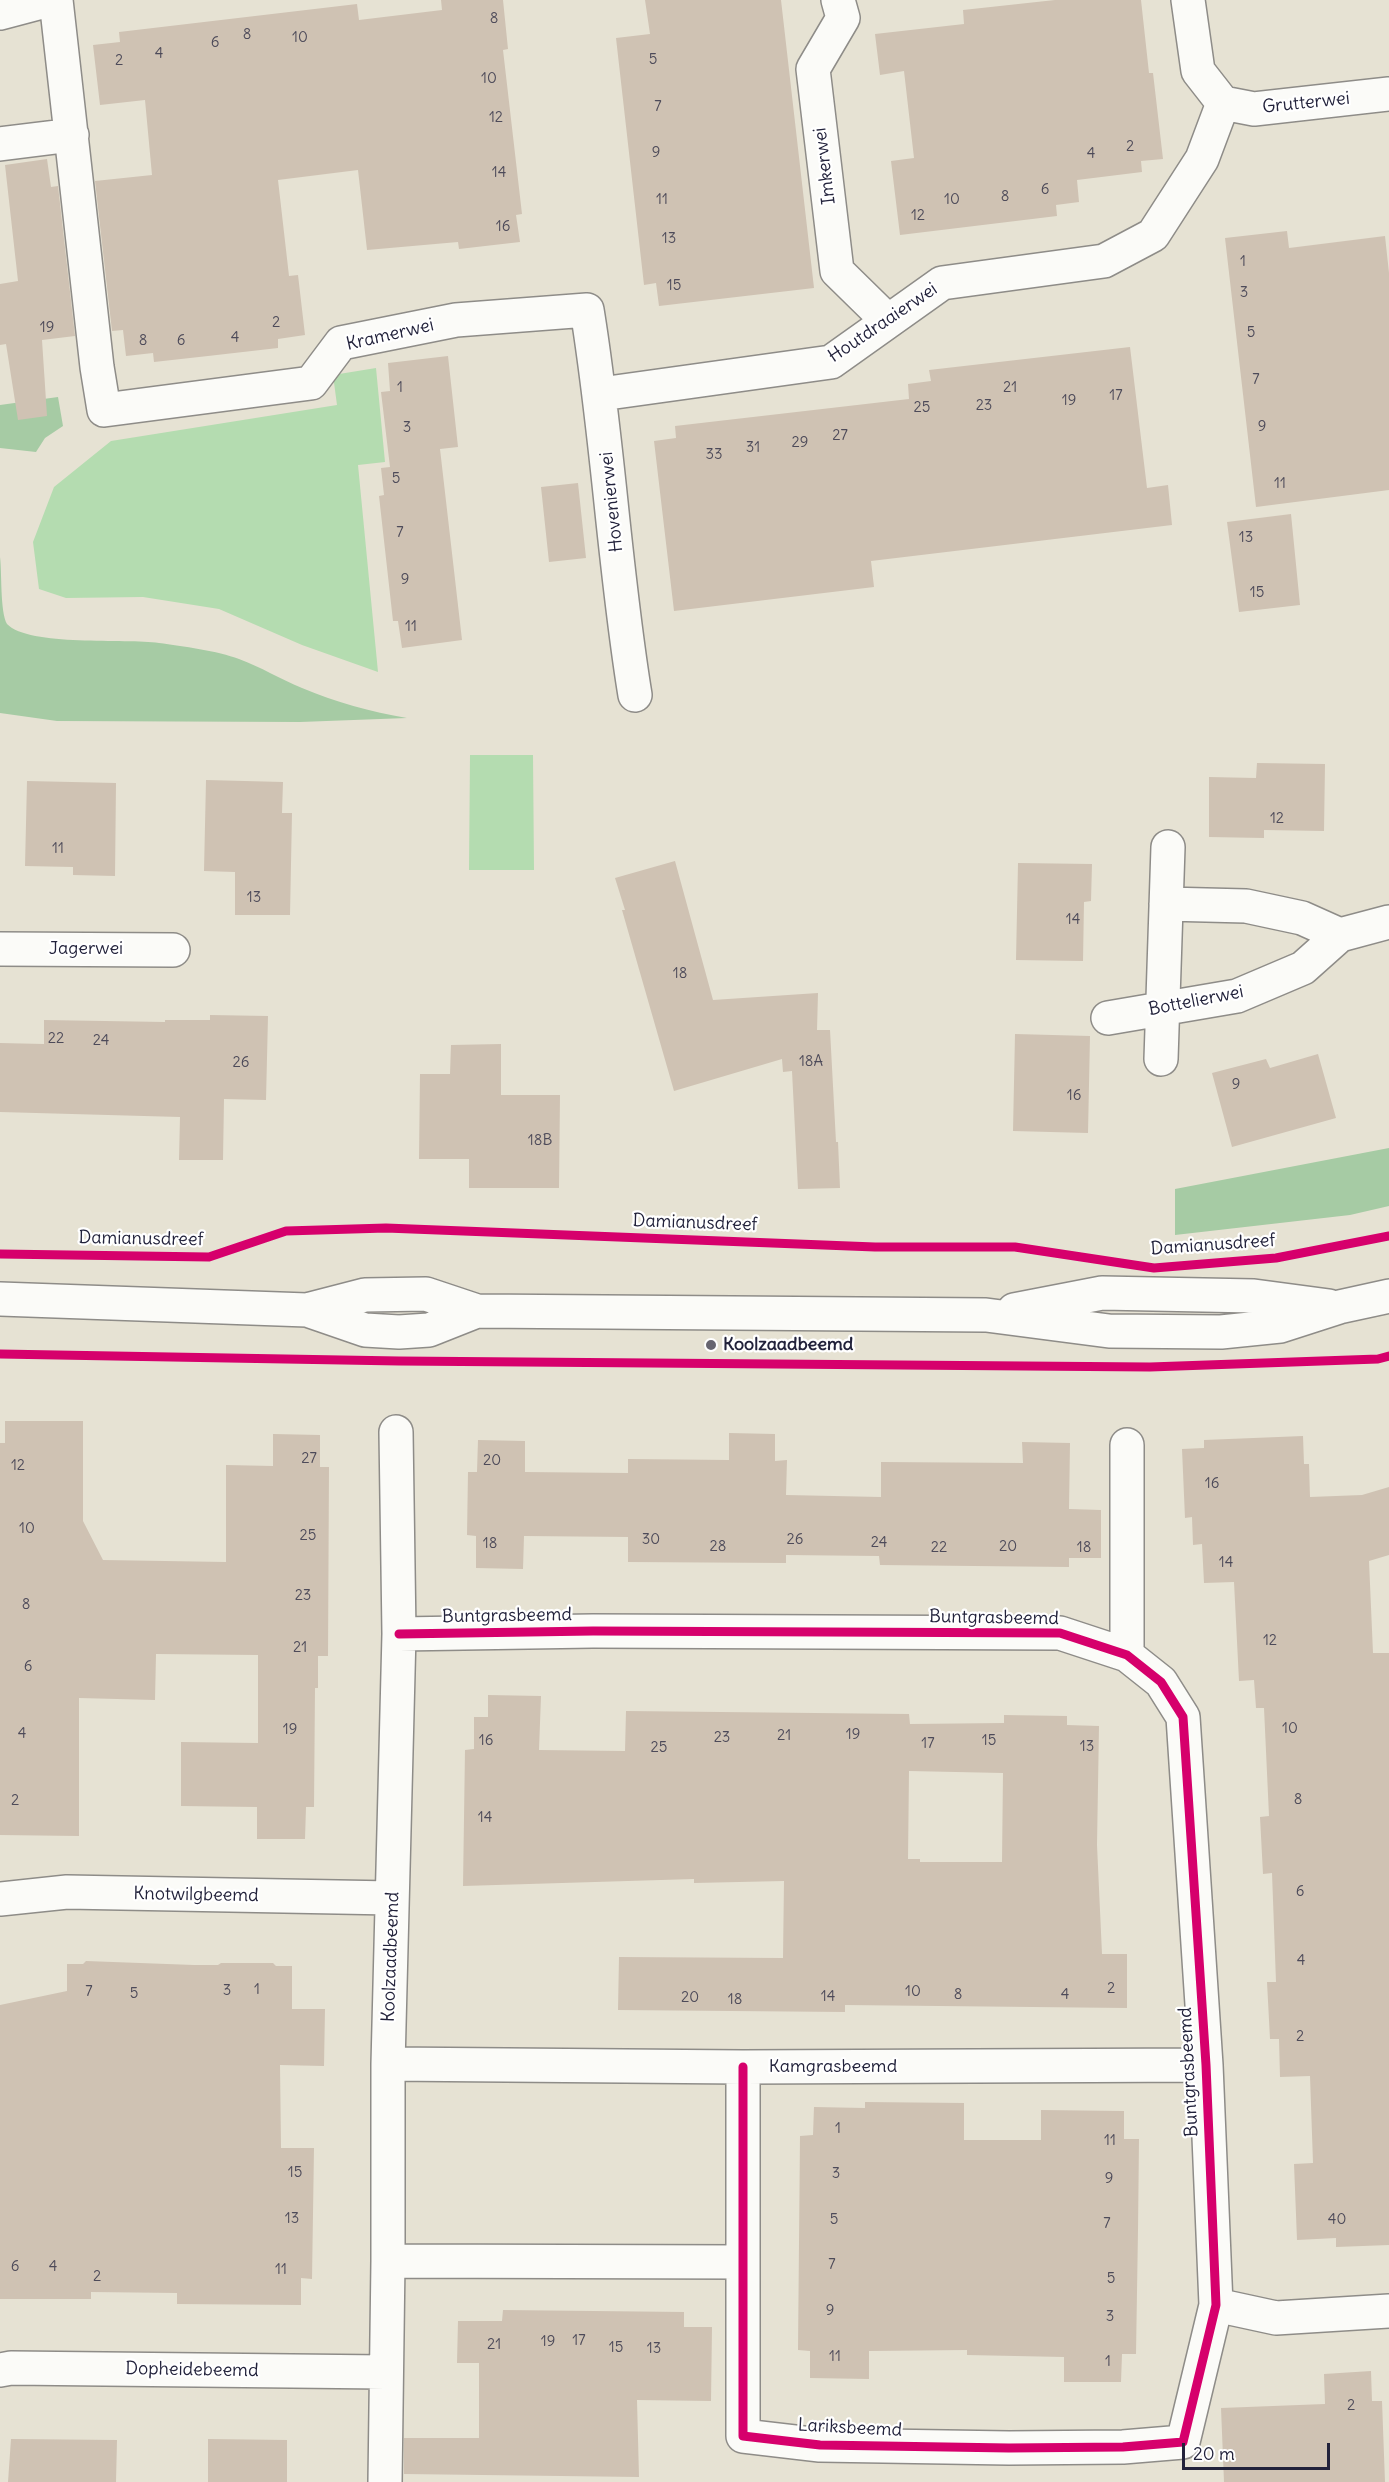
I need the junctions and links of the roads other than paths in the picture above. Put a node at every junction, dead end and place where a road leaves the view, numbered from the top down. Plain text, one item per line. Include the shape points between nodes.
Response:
1 (49, 0) edge
2 (56, 0) edge
3 (838, 0) edge
4 (1188, 0) edge
5 (0, 13) edge
6 (1389, 94) edge
7 (1223, 103) junction
8 (72, 135) junction
9 (0, 144) edge
10 (587, 310) joint
11 (887, 320) junction
12 (601, 394) junction
13 (635, 695) dead end
14 (1168, 847) dead end
15 (1166, 904) junction
16 (1389, 922) edge
17 (1340, 935) junction
18 (0, 949) edge
19 (173, 950) dead end
20 (1162, 1007) junction
21 (1108, 1018) dead end
22 (1161, 1059) dead end
23 (1389, 1296) edge
24 (0, 1299) edge
25 (396, 1432) dead end
26 (1127, 1444) dead end
27 (399, 1634) junction
28 (1127, 1656) junction
29 (392, 1898) junction
30 (0, 1899) edge
31 (388, 2064) junction
32 (1206, 2065) junction
33 (743, 2067) junction
34 (388, 2261) junction
35 (743, 2262) junction
36 (1216, 2305) junction
37 (1389, 2311) edge
38 (0, 2370) edge
39 (385, 2372) junction
40 (385, 2482) edge

1 - 5 street
2 - 8 street
3 - 11 street, Imkerwei via 843,18 813,69 837,271
4 - 7 street via 1198,71
6 - 7 street, Grutterwei via 1254,109
7 - 11 street, Houtdraaierwei via 1202,159 1153,235 1104,261 942,283
8 - 9 street
8 - 10 street, Kramerwei via 104,410 311,383 341,343 456,320
10 - 12 street, Hovenierwei
11 - 12 street, Houtdraaierwei via 831,362
12 - 13 street, Hovenierwei
14 - 15 street
15 - 17 street via 1246,906 1302,918
15 - 20 street
16 - 17 street, Bottelierwei
17 - 20 street, Bottelierwei via 1303,968 1238,996
18 - 19 street, Jagerwei
20 - 21 street, Bottelierwei
20 - 22 street
23 - 24 street via 1280,1326 1221,1332 1109,1331 986,1315 477,1311 429,1330 399,1332 364,1330 307,1310
25 - 27 street, Koolzaadbeemd
26 - 28 street
27 - 28 street, Buntgrasbeemd via 1060,1633
27 - 29 street, Koolzaadbeemd
28 - 32 street, Buntgrasbeemd via 1161,1682 1183,1717
29 - 30 street, Knotwilgbeemd via 67,1892
29 - 31 street, Koolzaadbeemd
31 - 33 street, Kamgrasbeemd
31 - 34 street, Koolzaadbeemd
32 - 33 street, Kamgrasbeemd
32 - 36 street, Buntgrasbeemd
33 - 35 street, Lariksbeemd
34 - 35 street
34 - 39 street, Koolzaadbeemd
35 - 36 street, Lariksbeemd via 743,2436 820,2445 1009,2448 1183,2442
36 - 37 street via 1276,2318
38 - 39 street, Dopheidebeemd
39 - 40 street, Koolzaadbeemd

